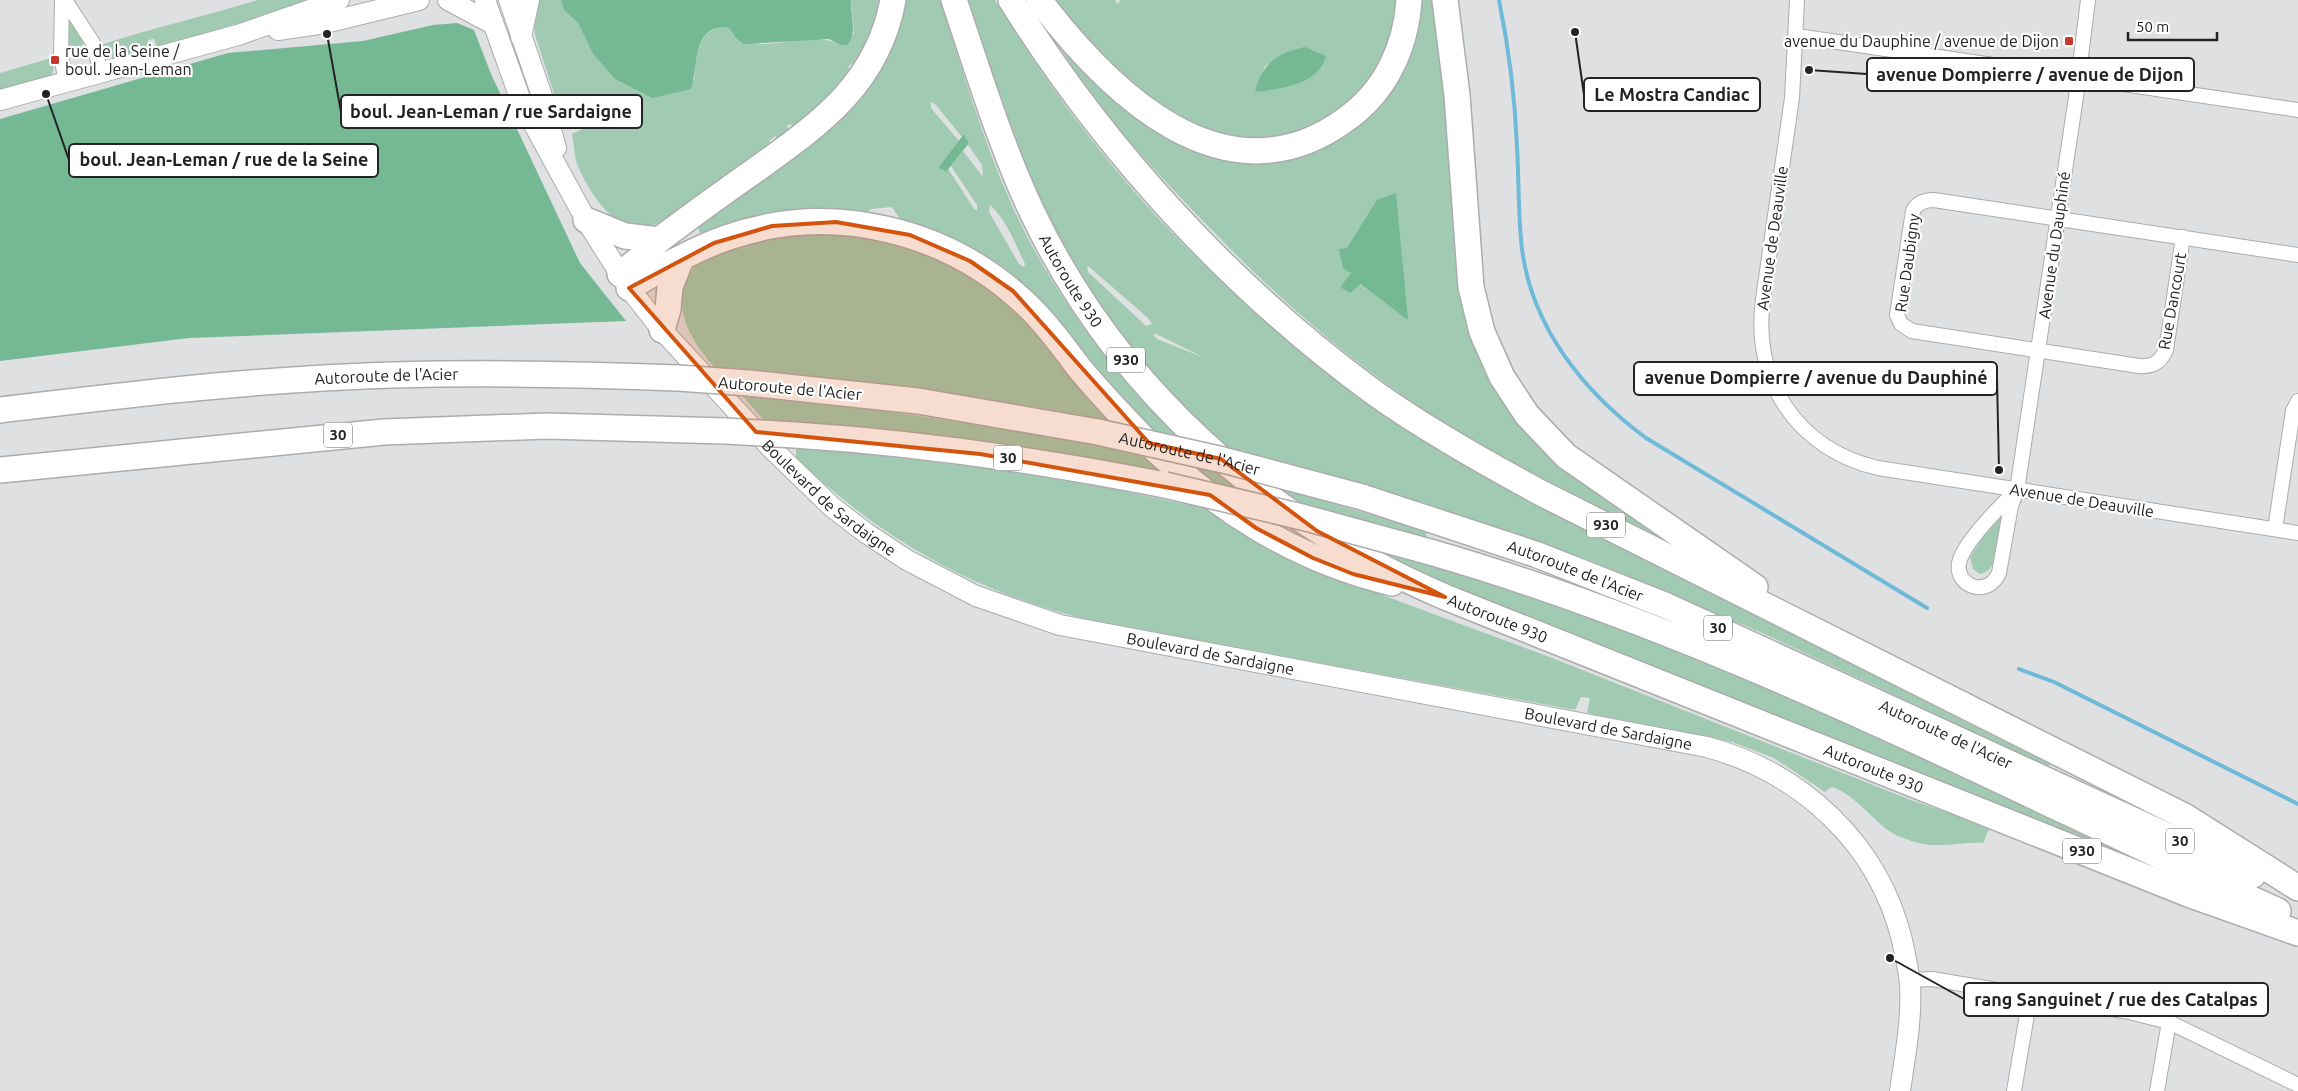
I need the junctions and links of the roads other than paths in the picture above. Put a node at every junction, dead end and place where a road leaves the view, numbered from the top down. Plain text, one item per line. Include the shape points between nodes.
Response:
1 (64, 0) edge
2 (339, 0) edge
3 (419, 0) edge
4 (448, 0) edge
5 (485, 0) edge
6 (509, 0) edge
7 (529, 0) edge
8 (893, 0) edge
9 (954, 0) edge
10 (1010, 0) edge
11 (1040, 0) edge
12 (1409, 0) edge
13 (1445, 0) edge
14 (1797, 0) edge
15 (2088, 0) edge
16 (493, 24) junction
17 (238, 35) junction
18 (1797, 36) junction
19 (521, 37) junction
20 (101, 72) junction
21 (2078, 77) junction
22 (66, 82) junction
23 (0, 100) edge
24 (2298, 110) edge
25 (566, 182) junction
26 (2058, 219) junction
27 (586, 220) junction
28 (2183, 237) junction
29 (659, 240) junction
30 (2298, 255) edge
31 (681, 259) junction
32 (625, 281) junction
33 (662, 330) junction
34 (2038, 350) junction
35 (2298, 400) edge
36 (0, 410) edge
37 (0, 470) edge
38 (2017, 490) junction
39 (2276, 529) junction
40 (2298, 533) edge
41 (1445, 596) junction
42 (1813, 630) junction
43 (2298, 888) edge
44 (2298, 896) edge
45 (2298, 920) edge
46 (2298, 933) edge
47 (1910, 980) junction
48 (2030, 997) junction
49 (2169, 1022) junction
50 (2298, 1085) edge
51 (1900, 1091) edge
52 (2014, 1091) edge
53 (2158, 1091) edge

1 - 20 street via 93,43
1 - 22 street via 61,56
2 - 17 street
3 - 17 street via 325,23
4 - 16 street
5 - 16 street, Boulevard de Sardaigne
6 - 19 street, Boulevard de Sardaigne
7 - 19 street
8 - 29 highway via 875,55 858,83 837,107 800,138
9 - 41 highway, Autoroute 930 / 930 via 1000,136 1031,210 1070,281 1127,362 1205,444 1283,509 1355,553
10 - 42 highway, 930 via 1078,100 1152,189 1239,278 1330,358 1403,412 1486,463
11 - 12 highway via 1087,58 1146,111 1169,126 1206,142 1252,150 1282,148 1308,140 1356,112 1374,94 1392,66 1404,32
13 - 42 highway via 1457,88 1470,286 1482,332 1508,388 1534,423 1574,462 1702,548
14 - 18 street, Avenue de Deauville
15 - 21 street, Avenue du Dauphiné
16 - 25 street, Boulevard de Sardaigne via 521,101
17 - 20 street
18 - 21 street
18 - 38 street, Avenue de Deauville via 1788,128 1761,311 1761,341 1773,385 1803,429 1845,458 1878,468
19 - 25 street, Boulevard de Sardaigne via 542,96
20 - 22 street
21 - 24 street
21 - 26 street, Avenue du Dauphiné
22 - 23 street
25 - 27 street, Boulevard de Sardaigne
26 - 28 street
26 - 34 street, Avenue du Dauphiné
26 - 34 street, Rue Daubigny via 1934,200 1922,202 1913,211 1897,311 1900,324 1912,331
27 - 29 highway via 625,236
27 - 32 street, Boulevard de Sardaigne
28 - 30 street
28 - 34 street, Rue Dancourt via 2166,350 2158,362 2139,366
29 - 32 highway
31 - 32 highway
31 - 33 highway via 670,286
31 - 41 highway via 739,234 805,222 877,227 936,244 976,264 1017,295 1141,435 1230,511 1283,543 1335,567
32 - 33 street, Boulevard de Sardaigne
33 - 47 street, Boulevard de Sardaigne via 779,458 832,507 919,567 1004,607 1104,635 1707,747 1743,758 1774,773 1825,810 1870,866 1884,888 1896,919
34 - 38 street, Avenue du Dauphiné
35 - 39 street via 2293,411
36 - 44 highway, Autoroute de l'Acier / 30, bridge via 228,385 369,376 503,373 750,383 918,401 1098,432 1223,460 1362,497 1535,554 1682,612
37 - 45 highway, Autoroute de l'Acier / 30, bridge via 384,432 547,426 795,434 973,453 1165,486 1302,517 1430,552 1592,605 1743,663
38 - 38 street, Avenue du Dauphiné via 1988,520 1961,557 1960,572 1966,582 1976,587 1987,587 2000,573 2011,506
38 - 39 street, Avenue de Deauville
39 - 40 street, Avenue de Deauville
41 - 46 highway, Autoroute 930 / 930 via 2188,894
42 - 43 highway, 930 via 2186,817
47 - 48 street via 1932,980
47 - 51 street, Boulevard de Sardaigne
48 - 49 street via 2129,1012
48 - 52 street
49 - 50 street
49 - 53 street

